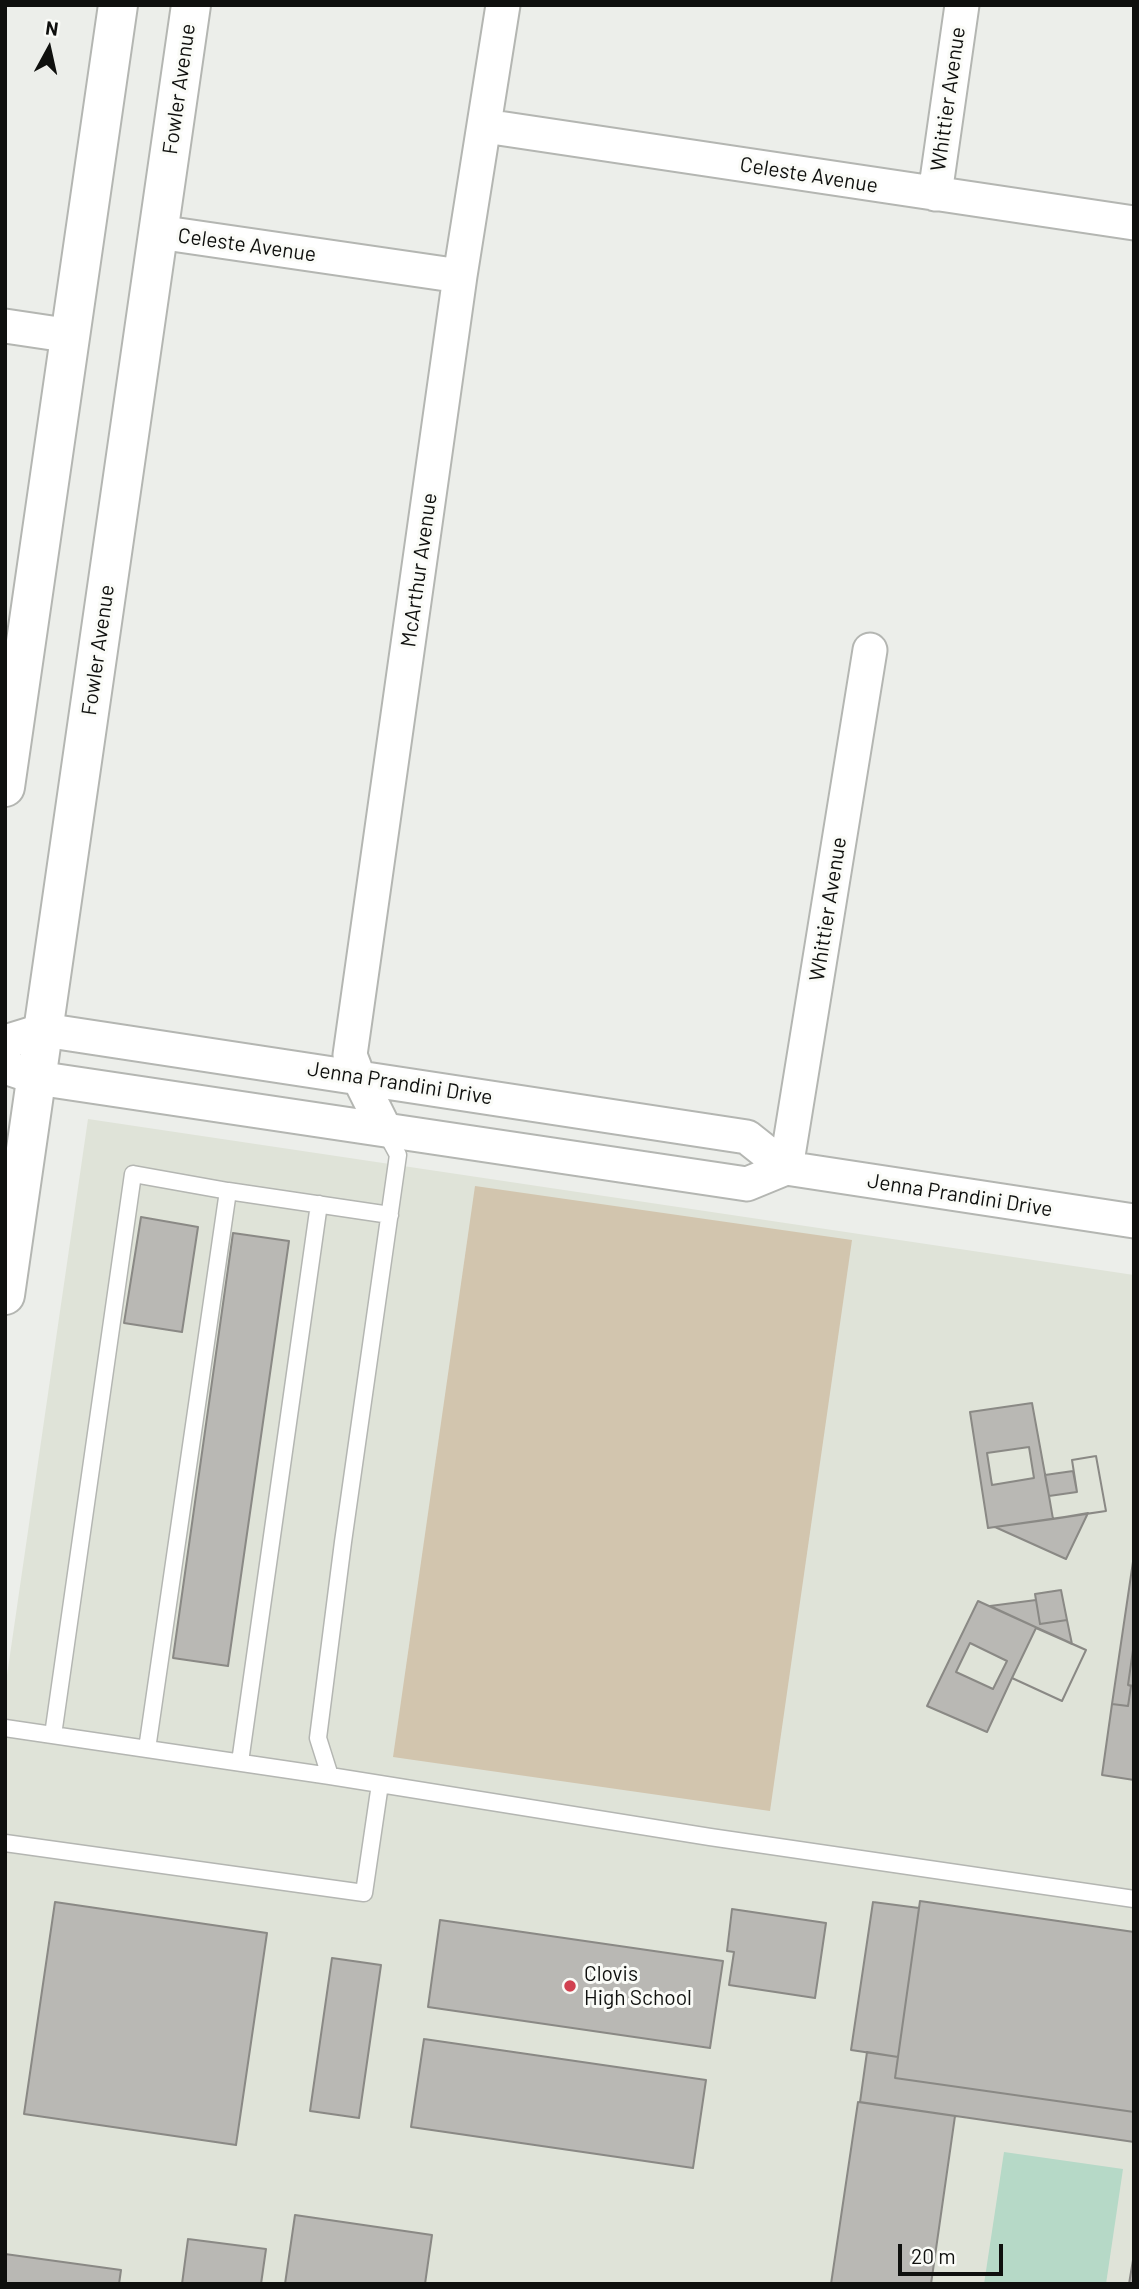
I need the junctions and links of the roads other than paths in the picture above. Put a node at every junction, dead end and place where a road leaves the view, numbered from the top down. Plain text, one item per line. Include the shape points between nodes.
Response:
1 (118, 5) edge
2 (191, 5) edge
3 (503, 5) edge
4 (962, 5) edge
5 (485, 126) junction
6 (935, 194) junction
7 (1134, 223) edge
8 (158, 232) junction
9 (460, 276) junction
10 (5, 326) edge
11 (72, 336) junction
12 (870, 650) dead end
13 (5, 787) edge
14 (44, 1030) junction
15 (5, 1042) edge
16 (21, 1073) edge
17 (358, 1076) junction
18 (384, 1128) junction
19 (786, 1168) junction
20 (228, 1191) junction
21 (319, 1203) junction
22 (390, 1215) junction
23 (1134, 1221) edge
24 (5, 1296) edge
25 (5, 1728) edge
26 (54, 1735) junction
27 (147, 1749) junction
28 (240, 1762) junction
29 (330, 1776) junction
30 (380, 1784) junction
31 (5, 1843) edge
32 (1134, 1899) edge

1 - 11 main road
2 - 8 main road, Fowler Avenue
3 - 5 street, McArthur Avenue
4 - 6 street, Whittier Avenue
5 - 6 street, Celeste Avenue
5 - 9 street, McArthur Avenue
6 - 7 street, Celeste Avenue
8 - 9 street, Celeste Avenue
8 - 14 main road, Fowler Avenue
9 - 17 street, McArthur Avenue via 350,1055
10 - 11 street
11 - 13 main road
12 - 19 street, Whittier Avenue
14 - 15 street, Jenna Prandini Drive
14 - 16 main road, Fowler Avenue
14 - 17 street, Jenna Prandini Drive
16 - 18 street
16 - 24 main road, Fowler Avenue
17 - 18 street, McArthur Avenue
17 - 19 street, Jenna Prandini Drive via 747,1137
18 - 19 street via 747,1184
18 - 22 lane via 398,1154
19 - 23 street, Jenna Prandini Drive
20 - 21 lane
20 - 26 lane via 133,1174
20 - 27 lane
21 - 22 lane
21 - 28 lane
22 - 29 lane via 318,1738
25 - 26 lane
26 - 27 lane
27 - 28 lane
28 - 29 lane
29 - 30 lane
30 - 31 lane via 364,1893
30 - 32 lane

